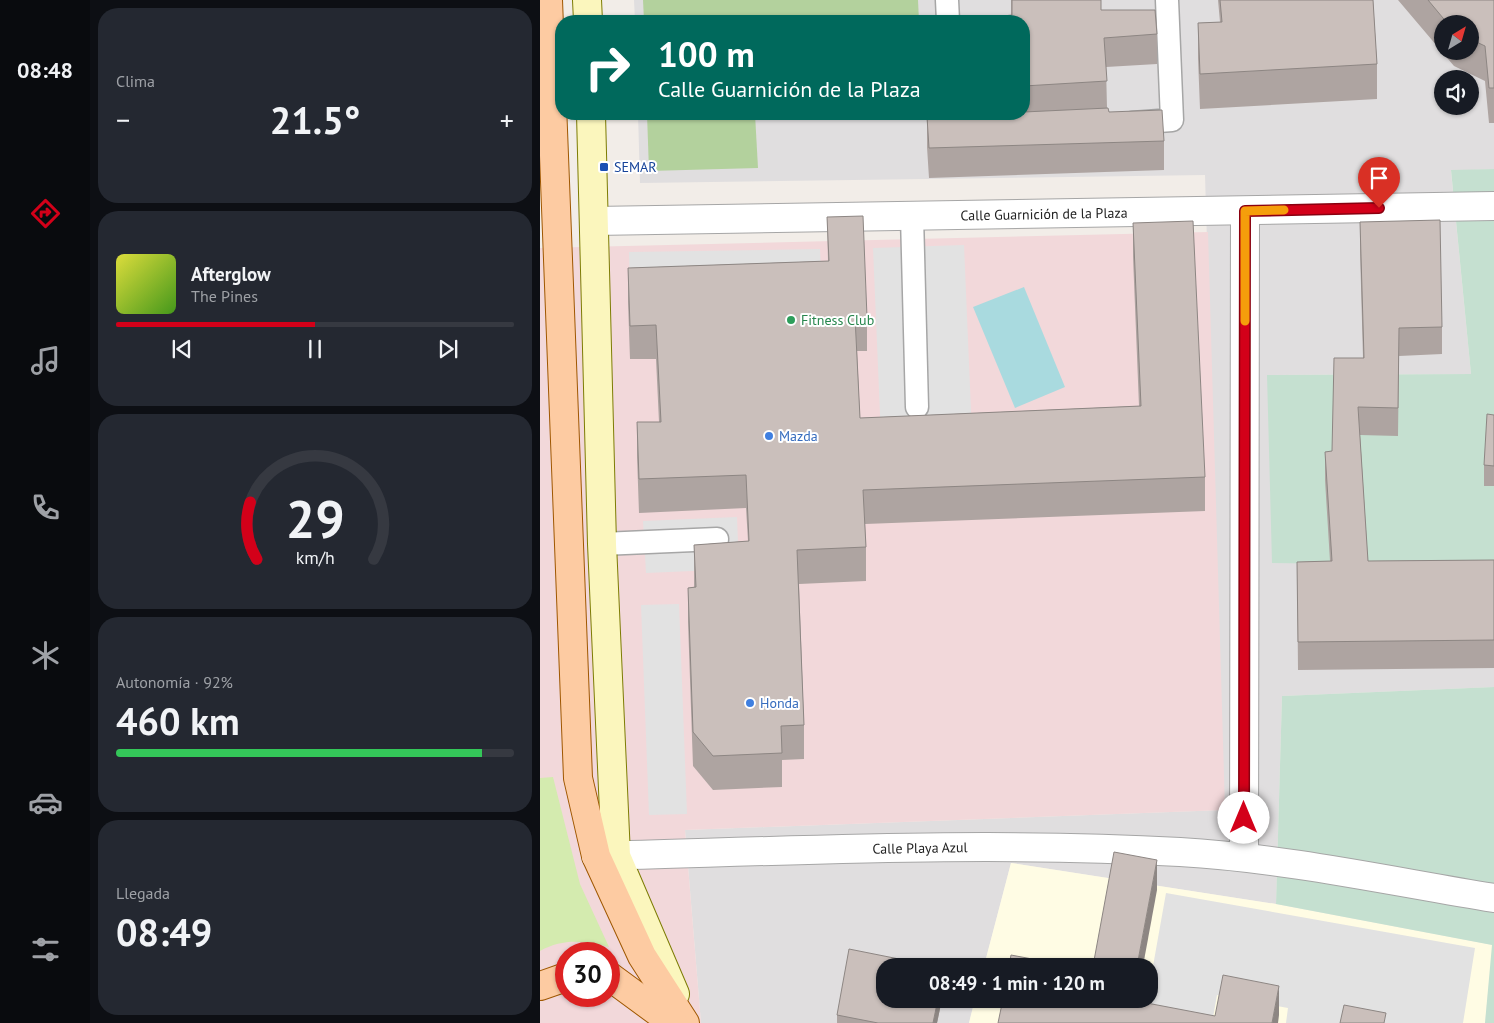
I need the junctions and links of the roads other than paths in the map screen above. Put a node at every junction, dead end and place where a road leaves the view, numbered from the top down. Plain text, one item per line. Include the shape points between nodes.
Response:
1 (548, 0) edge
2 (587, 0) edge
3 (947, 0) edge
4 (1167, 0) edge
5 (588, 15) edge
6 (948, 15) edge
7 (591, 120) edge
8 (1113, 124) edge
9 (1494, 206) edge
10 (1245, 211) junction
11 (912, 216) junction
12 (594, 221) junction
13 (917, 407) dead end
14 (717, 539) dead end
15 (602, 544) junction
16 (606, 856) junction
17 (1244, 857) junction
18 (1494, 898) edge
19 (555, 981) edge
20 (620, 984) edge
21 (540, 986) edge
22 (673, 1023) edge
23 (686, 1023) edge

1 - 16 main road via 578,778
2 - 5 main road
3 - 6 lane
4 - 8 lane via 1172,120
7 - 12 main road
9 - 10 street, Calle Guarnición de la Plaza
10 - 11 street, Calle Guarnición de la Plaza
10 - 17 street
11 - 12 street, Calle Guarnición de la Plaza
11 - 13 lane
12 - 15 main road
14 - 15 lane
15 - 16 main road
16 - 17 street, Calle Playa Azul via 1009,846
16 - 23 main road via 642,956
17 - 18 street, Calle Playa Azul
19 - 21 main road
20 - 22 main road

